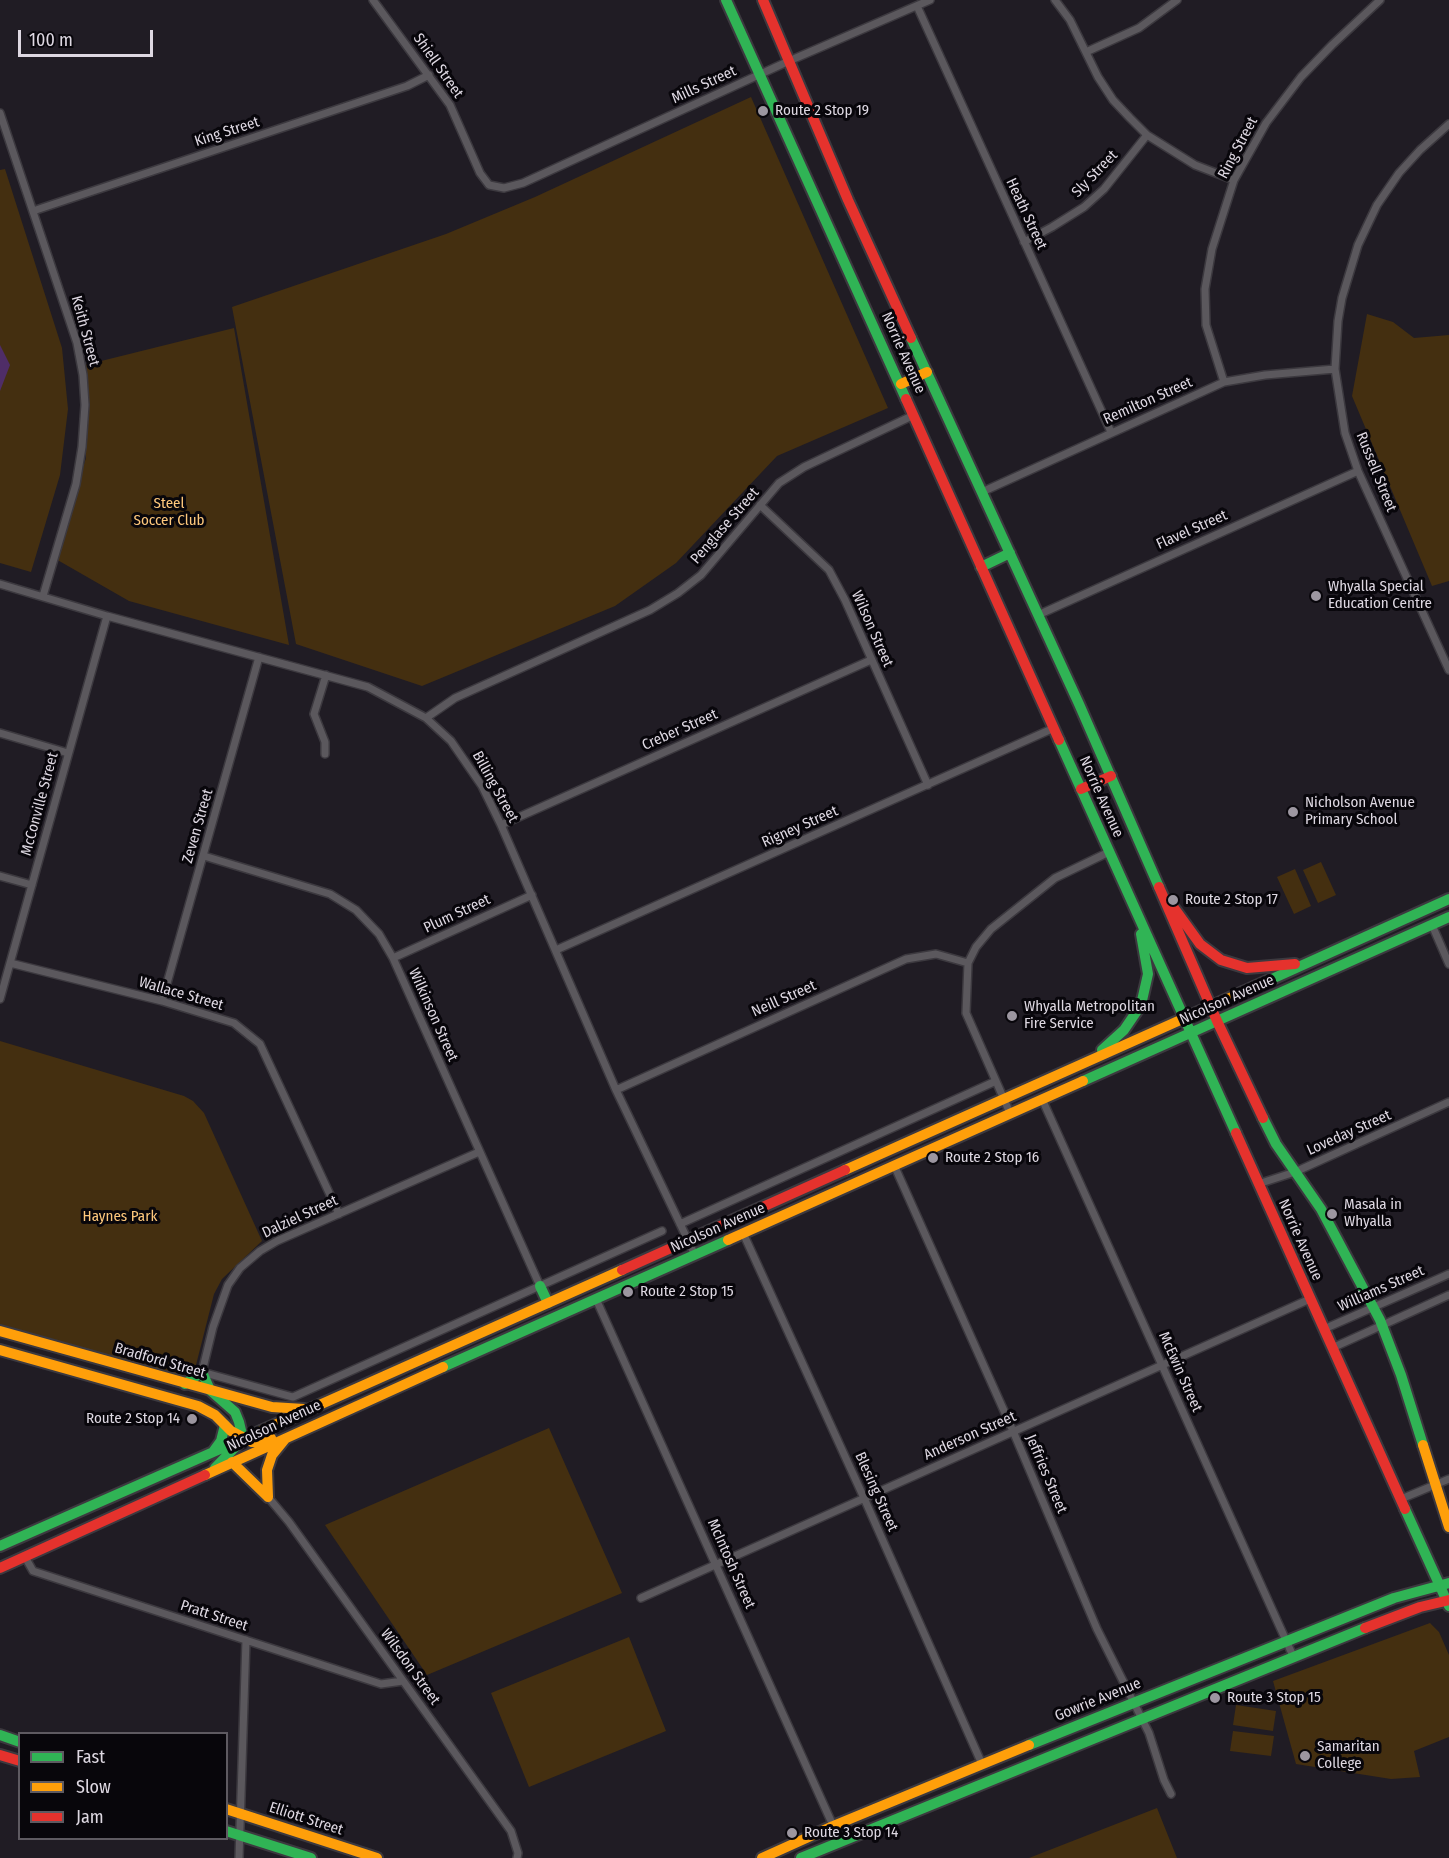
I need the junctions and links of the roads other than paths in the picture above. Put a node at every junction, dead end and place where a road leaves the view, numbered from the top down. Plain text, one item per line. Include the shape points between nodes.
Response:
1 (373, 0) edge
2 (726, 0) edge
3 (763, 0) edge
4 (930, 0) edge
5 (1055, 0) edge
6 (1177, 0) edge
7 (1380, 0) edge
8 (917, 6) junction
9 (1086, 52) junction
10 (789, 61) junction
11 (760, 74) junction
12 (429, 75) junction
13 (0, 113) edge
14 (1449, 124) edge
15 (1147, 135) junction
16 (1234, 180) junction
17 (489, 185) joint
18 (33, 211) junction
19 (1024, 242) junction
20 (1335, 369) junction
21 (927, 372) junction
22 (1224, 382) junction
23 (901, 384) junction
24 (914, 415) junction
25 (1111, 432) junction
26 (1358, 471) junction
27 (982, 492) junction
28 (760, 505) junction
29 (1010, 553) junction
30 (981, 567) junction
31 (0, 584) edge
32 (43, 596) junction
33 (1038, 615) junction
34 (107, 616) junction
35 (260, 657) junction
36 (871, 660) junction
37 (1449, 670) edge
38 (326, 675) junction
39 (426, 718) junction
40 (1054, 728) junction
41 (0, 733) edge
42 (68, 753) junction
43 (325, 754) dead end
44 (1111, 776) junction
45 (928, 785) junction
46 (1081, 789) junction
47 (501, 825) junction
48 (1109, 852) junction
49 (204, 856) junction
50 (0, 876) edge
51 (32, 885) junction
52 (1161, 889) junction
53 (532, 895) junction
54 (1449, 899) edge
55 (1134, 906) junction
56 (1449, 917) edge
57 (1432, 925) junction
58 (556, 950) junction
59 (393, 958) junction
60 (1310, 961) junction
61 (10, 963) junction
62 (968, 963) junction
63 (1449, 964) edge
64 (0, 999) edge
65 (162, 1001) junction
66 (1212, 1006) junction
67 (1184, 1018) junction
68 (1217, 1021) junction
69 (1191, 1033) junction
70 (1088, 1061) junction
71 (996, 1082) junction
72 (616, 1090) junction
73 (1003, 1098) junction
74 (1042, 1099) junction
75 (1449, 1102) edge
76 (1011, 1113) junction
77 (479, 1152) junction
78 (894, 1166) junction
79 (1295, 1172) junction
80 (1258, 1184) junction
81 (339, 1214) junction
82 (680, 1224) junction
83 (662, 1231) dead end
84 (743, 1233) junction
85 (688, 1240) junction
86 (694, 1255) junction
87 (1449, 1274) edge
88 (540, 1286) junction
89 (1449, 1295) edge
90 (597, 1299) junction
91 (1310, 1299) junction
92 (548, 1304) junction
93 (1374, 1308) junction
94 (1382, 1325) junction
95 (1324, 1329) junction
96 (0, 1331) edge
97 (462, 1342) junction
98 (1332, 1348) junction
99 (1, 1351) edge
100 (468, 1356) junction
101 (1161, 1365) junction
102 (202, 1372) junction
103 (184, 1383) junction
104 (210, 1390) junction
105 (313, 1408) junction
106 (225, 1425) junction
107 (303, 1430) junction
108 (1013, 1431) junction
109 (287, 1437) junction
110 (243, 1439) junction
111 (213, 1452) junction
112 (232, 1462) junction
113 (213, 1470) junction
114 (1449, 1479) edge
115 (1435, 1485) junction
116 (268, 1497) junction
117 (864, 1498) junction
118 (1401, 1499) junction
119 (99, 1502) junction
120 (107, 1519) junction
121 (1449, 1527) edge
122 (0, 1546) edge
123 (25, 1557) junction
124 (716, 1564) junction
125 (0, 1568) edge
126 (1444, 1584) edge
127 (641, 1598) dead end
128 (1448, 1602) edge
129 (246, 1640) junction
130 (1285, 1641) junction
131 (1293, 1656) junction
132 (403, 1681) junction
133 (1134, 1701) junction
134 (1143, 1719) junction
135 (0, 1735) edge
136 (18, 1741) edge
137 (0, 1755) edge
138 (18, 1760) edge
139 (982, 1764) junction
140 (1171, 1794) dead end
141 (228, 1810) edge
142 (242, 1814) junction
143 (833, 1826) junction
144 (228, 1832) edge
145 (240, 1835) junction
146 (840, 1841) junction
147 (239, 1858) edge
148 (310, 1858) edge
149 (377, 1858) edge
150 (517, 1858) edge
151 (762, 1858) edge
152 (801, 1858) edge

1 - 12 street, Shiell Street
2 - 11 main road, Norrie Avenue
3 - 10 main road, Norrie Avenue
4 - 8 street, Mills Street
5 - 9 street
6 - 9 street via 1139,28
7 - 16 street, Ring Street via 1300,77 1266,123
8 - 10 street, Mills Street
8 - 19 street, Heath Street
9 - 15 street via 1113,100
10 - 11 street, Mills Street
10 - 21 main road, Norrie Avenue
11 - 17 street, Mills Street via 523,183 504,188
11 - 23 main road, Norrie Avenue
12 - 17 street, Shiell Street via 450,105
12 - 18 street, King Street via 407,87
13 - 18 street, Keith Street
14 - 20 street, Russell Street via 1400,173 1377,205 1358,245 1338,321
15 - 16 street via 1195,165
15 - 19 street, Sly Street via 1104,189 1084,207
16 - 22 street, Ring Street via 1212,249 1205,290 1206,325
18 - 32 street, Keith Street via 77,343 85,405 76,484
19 - 25 street, Heath Street
20 - 22 street, Remilton Street
20 - 26 street, Russell Street via 1345,433
21 - 23 main road
21 - 27 main road, Norrie Avenue
22 - 25 street, Remilton Street
23 - 24 main road, Norrie Avenue
24 - 28 street, Penglase Street via 804,467 780,483
24 - 30 main road, Norrie Avenue
25 - 27 street, Remilton Street
26 - 33 street, Flavel Street
26 - 37 street, Russell Street
27 - 29 main road, Norrie Avenue
28 - 36 street, Wilson Street via 829,570
28 - 39 street, Penglase Street via 701,575 678,593 650,610 455,698
29 - 30 main road
29 - 33 main road, Norrie Avenue
30 - 40 main road, Norrie Avenue
31 - 32 street, Billing Street
32 - 34 street, Billing Street
33 - 44 main road, Norrie Avenue
34 - 35 street, Billing Street
34 - 42 street, McConville Street
35 - 38 street, Billing Street
35 - 49 street, Zeven Street
36 - 45 street, Wilson Street
36 - 47 street, Creber Street
38 - 39 street, Billing Street via 368,687
38 - 43 street via 314,714 325,742
39 - 47 street, Billing Street via 464,757
40 - 45 street, Rigney Street
40 - 46 main road, Norrie Avenue
41 - 42 street
42 - 51 street, McConville Street
44 - 46 main road
44 - 52 main road, Norrie Avenue
45 - 58 street, Rigney Street
46 - 48 main road, Norrie Avenue
47 - 53 street, Billing Street
48 - 55 main road, Norrie Avenue
48 - 62 street via 1055,878 991,929
49 - 59 street, Wilkinson Street via 330,894 356,910 379,934
49 - 65 street, Zeven Street
50 - 51 street
51 - 61 street, McConville Street
52 - 60 main road via 1200,944 1221,960 1247,968
52 - 66 main road, Norrie Avenue
53 - 58 street, Billing Street
53 - 59 street, Plum Street
54 - 60 main road, Nicolson Avenue
55 - 67 main road, Norrie Avenue
55 - 70 main road via 1148,974 1141,1005 1113,1042
56 - 57 main road, Nicolson Avenue
57 - 63 street
57 - 68 main road, Nicolson Avenue
58 - 72 street, Billing Street
59 - 77 street, Wilkinson Street
60 - 66 main road, Nicolson Avenue
61 - 64 street, McConville Street
61 - 65 street, Wallace Street
62 - 71 street via 966,1013
62 - 72 street, Neill Street via 936,954 906,959
65 - 81 street, Wallace Street via 234,1023 260,1044
66 - 67 main road, Nicolson Avenue
66 - 68 main road, Norrie Avenue
67 - 69 main road, Norrie Avenue
67 - 70 main road, Nicolson Avenue
68 - 69 main road, Nicolson Avenue
68 - 79 main road, Norrie Avenue via 1276,1144
69 - 74 main road, Nicolson Avenue
69 - 80 main road, Norrie Avenue
70 - 73 main road, Nicolson Avenue
71 - 73 street
71 - 82 street, Nicolson Avenue
72 - 82 street, Billing Street
73 - 76 street
73 - 85 main road, Nicolson Avenue
74 - 76 main road, Nicolson Avenue
74 - 101 street, McEwin Street
75 - 79 street, Loveday Street
76 - 78 main road, Nicolson Avenue
77 - 81 street, Dalziel Street
77 - 88 street, Wilkinson Street
78 - 84 main road, Nicolson Avenue
78 - 108 street, Jeffries Street
79 - 80 street, Loveday Street
79 - 93 main road, Norrie Avenue via 1321,1209
80 - 91 main road, Norrie Avenue
81 - 102 street, Dalziel Street via 277,1241 240,1268 228,1285
82 - 85 street, Billing Street
83 - 88 street, Nicolson Avenue
84 - 86 main road, Nicolson Avenue
84 - 117 street, Blesing Street
85 - 86 street, Billing Street
85 - 92 main road, Nicolson Avenue
86 - 90 main road, Nicolson Avenue
87 - 93 street, Williams Street
88 - 92 main road
88 - 102 street, Nicolson Avenue via 293,1397
89 - 94 street
90 - 100 main road, Nicolson Avenue
90 - 124 street, McIntosh Street
91 - 95 main road, Norrie Avenue
91 - 101 street, Anderson Street
92 - 97 main road, Nicolson Avenue
93 - 94 main road, Norrie Avenue
93 - 95 street, Williams Street
94 - 98 street
94 - 115 main road, Norrie Avenue
95 - 98 main road, Norrie Avenue
96 - 103 main road, Bradford Street
97 - 100 main road
97 - 105 main road, Nicolson Avenue
98 - 118 main road, Norrie Avenue
99 - 106 main road via 198,1406
100 - 107 main road, Nicolson Avenue
101 - 108 street, Anderson Street
101 - 130 street, McEwin Street
102 - 103 main road
102 - 104 main road
103 - 104 main road, Bradford Street
104 - 105 main road, Bradford Street via 272,1407
104 - 110 main road via 235,1412
105 - 110 main road, Nicolson Avenue
106 - 110 main road
106 - 111 main road
107 - 109 main road, Nicolson Avenue
107 - 110 main road via 284,1432 260,1442
108 - 117 street, Anderson Street
108 - 133 street, Jeffries Street via 1097,1629
109 - 112 main road, Nicolson Avenue
109 - 116 main road via 272,1455 267,1470
110 - 111 main road, Nicolson Avenue
110 - 113 main road
111 - 119 main road, Nicolson Avenue
112 - 113 main road, Nicolson Avenue
112 - 116 main road
113 - 120 main road, Nicolson Avenue
114 - 115 street
115 - 118 street
115 - 121 main road, Norrie Avenue
116 - 132 street, Wilsdon Street
117 - 124 street, Anderson Street
117 - 139 street, Blesing Street
118 - 126 main road, Norrie Avenue
119 - 120 main road
119 - 122 main road, Nicolson Avenue
120 - 123 main road, Nicolson Avenue
123 - 125 main road, Nicolson Avenue
123 - 129 street, Pratt Street via 33,1571
124 - 127 street, Anderson Street
124 - 143 street, McIntosh Street
126 - 128 main road, Norrie Avenue
126 - 130 main road, Gowrie Avenue via 1394,1598
128 - 131 main road via 1420,1607
129 - 132 street, Pratt Street via 381,1684
129 - 142 street
130 - 131 street, McEwin Street
130 - 133 main road, Gowrie Avenue
131 - 134 main road
132 - 150 street, Wilsdon Street via 511,1831
133 - 134 street, Jeffries Street
133 - 139 main road, Gowrie Avenue
134 - 140 street, Jeffries Street
134 - 146 main road
135 - 136 main road
137 - 138 main road
139 - 143 main road, Gowrie Avenue
141 - 142 main road, Elliott Street
142 - 145 street
142 - 149 main road, Elliott Street
143 - 146 street, McIntosh Street
143 - 151 main road, Gowrie Avenue
144 - 145 main road
145 - 147 street
145 - 148 main road
146 - 152 main road

